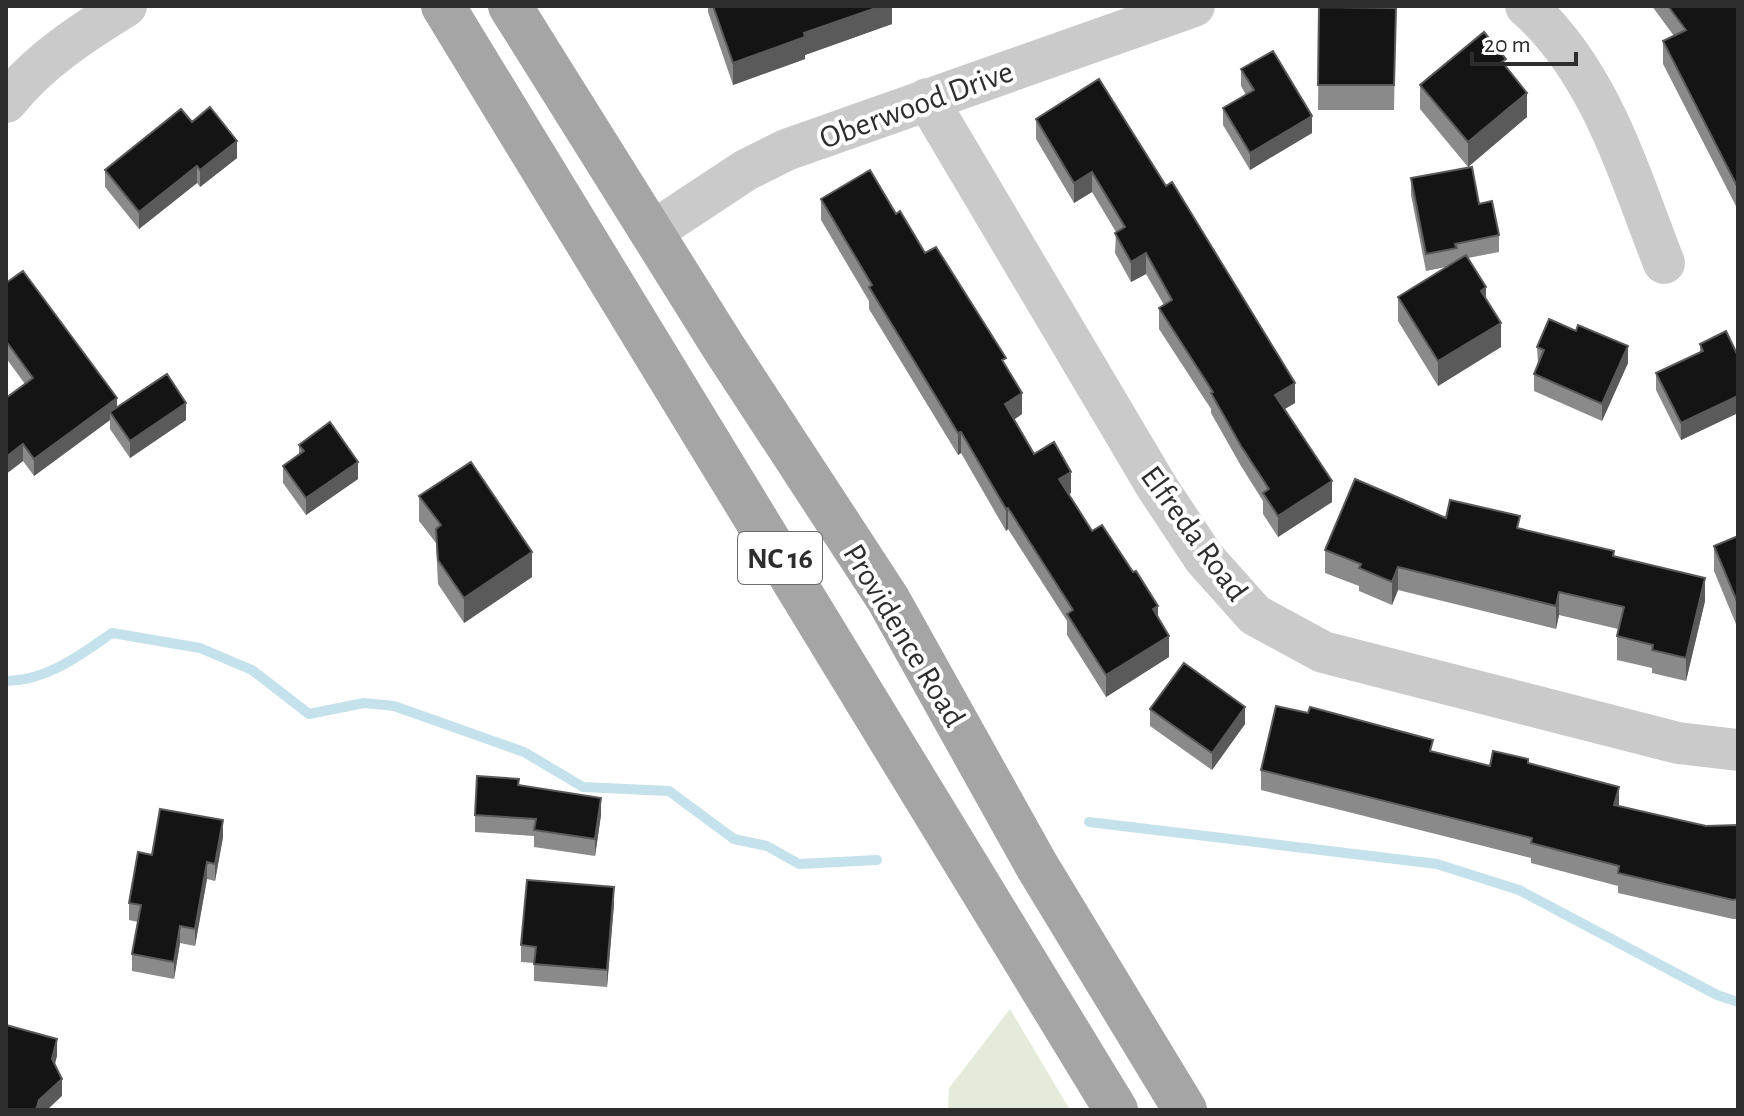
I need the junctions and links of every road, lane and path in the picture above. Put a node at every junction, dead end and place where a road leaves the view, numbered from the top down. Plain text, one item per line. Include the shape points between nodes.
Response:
1 (126, 6) edge
2 (443, 6) edge
3 (510, 6) edge
4 (1194, 6) edge
5 (1526, 6) edge
6 (927, 99) junction
7 (6, 102) edge
8 (652, 232) junction
9 (1664, 263) dead end
10 (1738, 750) edge
11 (1116, 1110) edge
12 (1185, 1110) edge

1 - 7 street via 68,43
2 - 11 main road, Providence Road / NC 16
3 - 8 main road, Providence Road / NC 16
4 - 6 street, Oberwood Drive
5 - 9 street via 1558,37 1583,75 1613,134
6 - 8 street, Oberwood Drive via 786,150
6 - 10 street, Elfreda Road via 1157,487 1204,558 1255,615 1323,652 1678,743
8 - 12 main road, Providence Road / NC 16 via 888,599 1037,866

